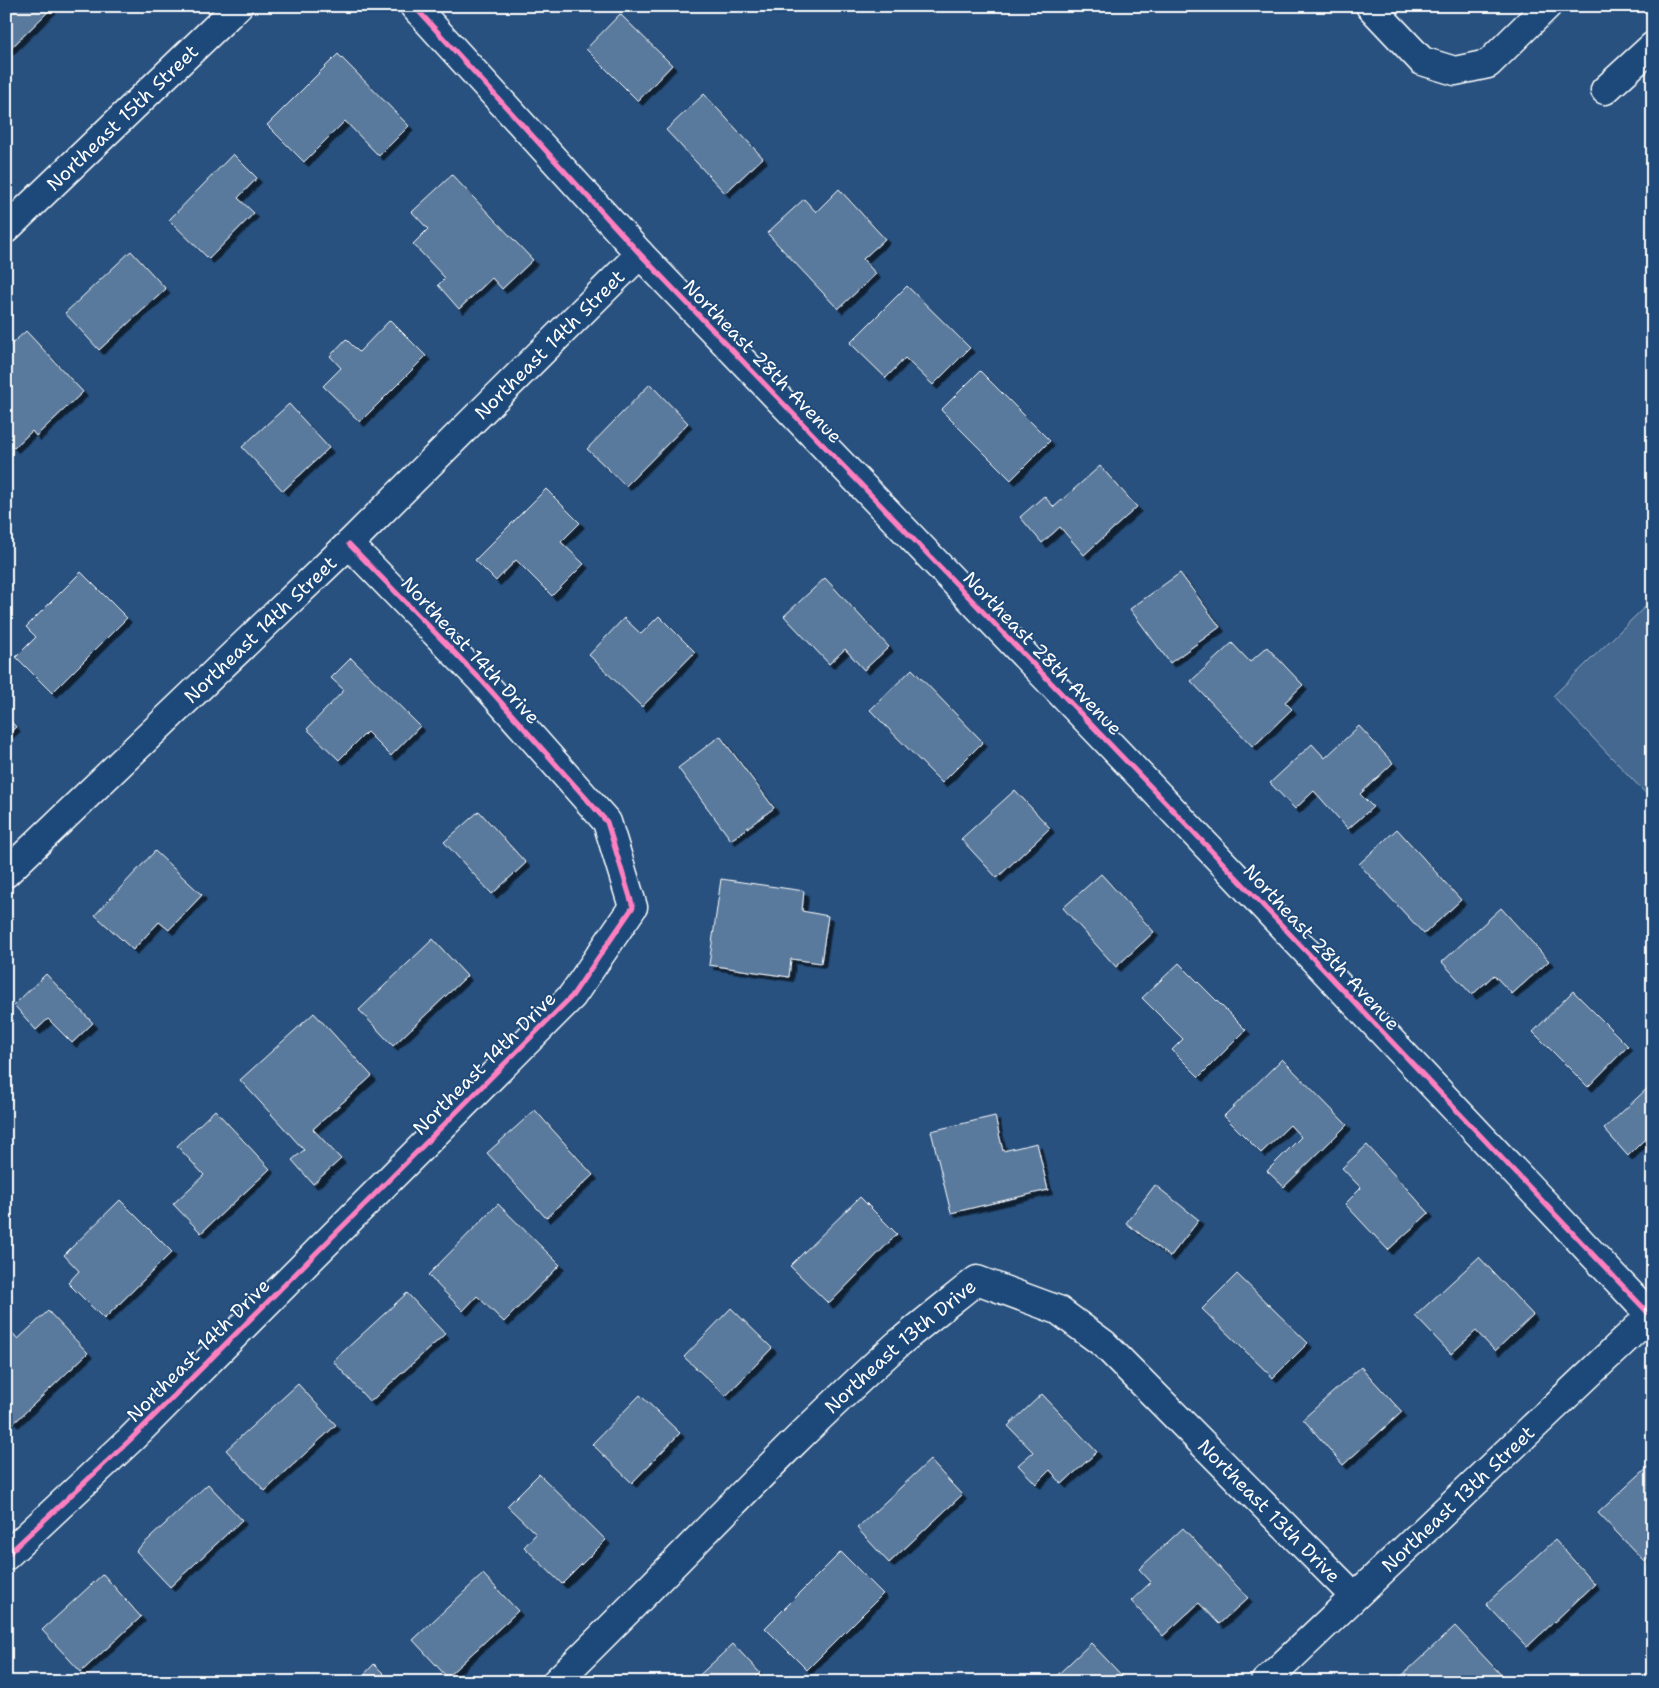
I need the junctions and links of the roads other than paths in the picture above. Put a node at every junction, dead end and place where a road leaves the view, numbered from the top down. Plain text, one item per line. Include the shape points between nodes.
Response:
1 (238, 6) edge
2 (414, 6) edge
3 (1370, 6) edge
4 (1547, 6) edge
5 (1653, 46) edge
6 (1605, 90) dead end
7 (6, 230) edge
8 (640, 254) junction
9 (349, 544) junction
10 (6, 873) edge
11 (1652, 1317) edge
12 (6, 1556) edge
13 (1354, 1596) junction
14 (556, 1682) edge
15 (1265, 1682) edge

1 - 7 street, Northeast 15th Street
2 - 8 street, Northeast 28th Avenue
3 - 4 street via 1422,60 1455,71 1488,64
5 - 6 street
8 - 9 street, Northeast 14th Street
8 - 11 street, Northeast 28th Avenue via 1150,786
9 - 10 street, Northeast 14th Street
9 - 12 street, Northeast 14th Drive via 483,682 607,822 633,907 572,996 131,1439
11 - 13 street, Northeast 13th Street
13 - 14 street, Northeast 13th Drive via 1104,1344 1058,1310 977,1280 899,1344 774,1463
13 - 15 street, Northeast 13th Street

